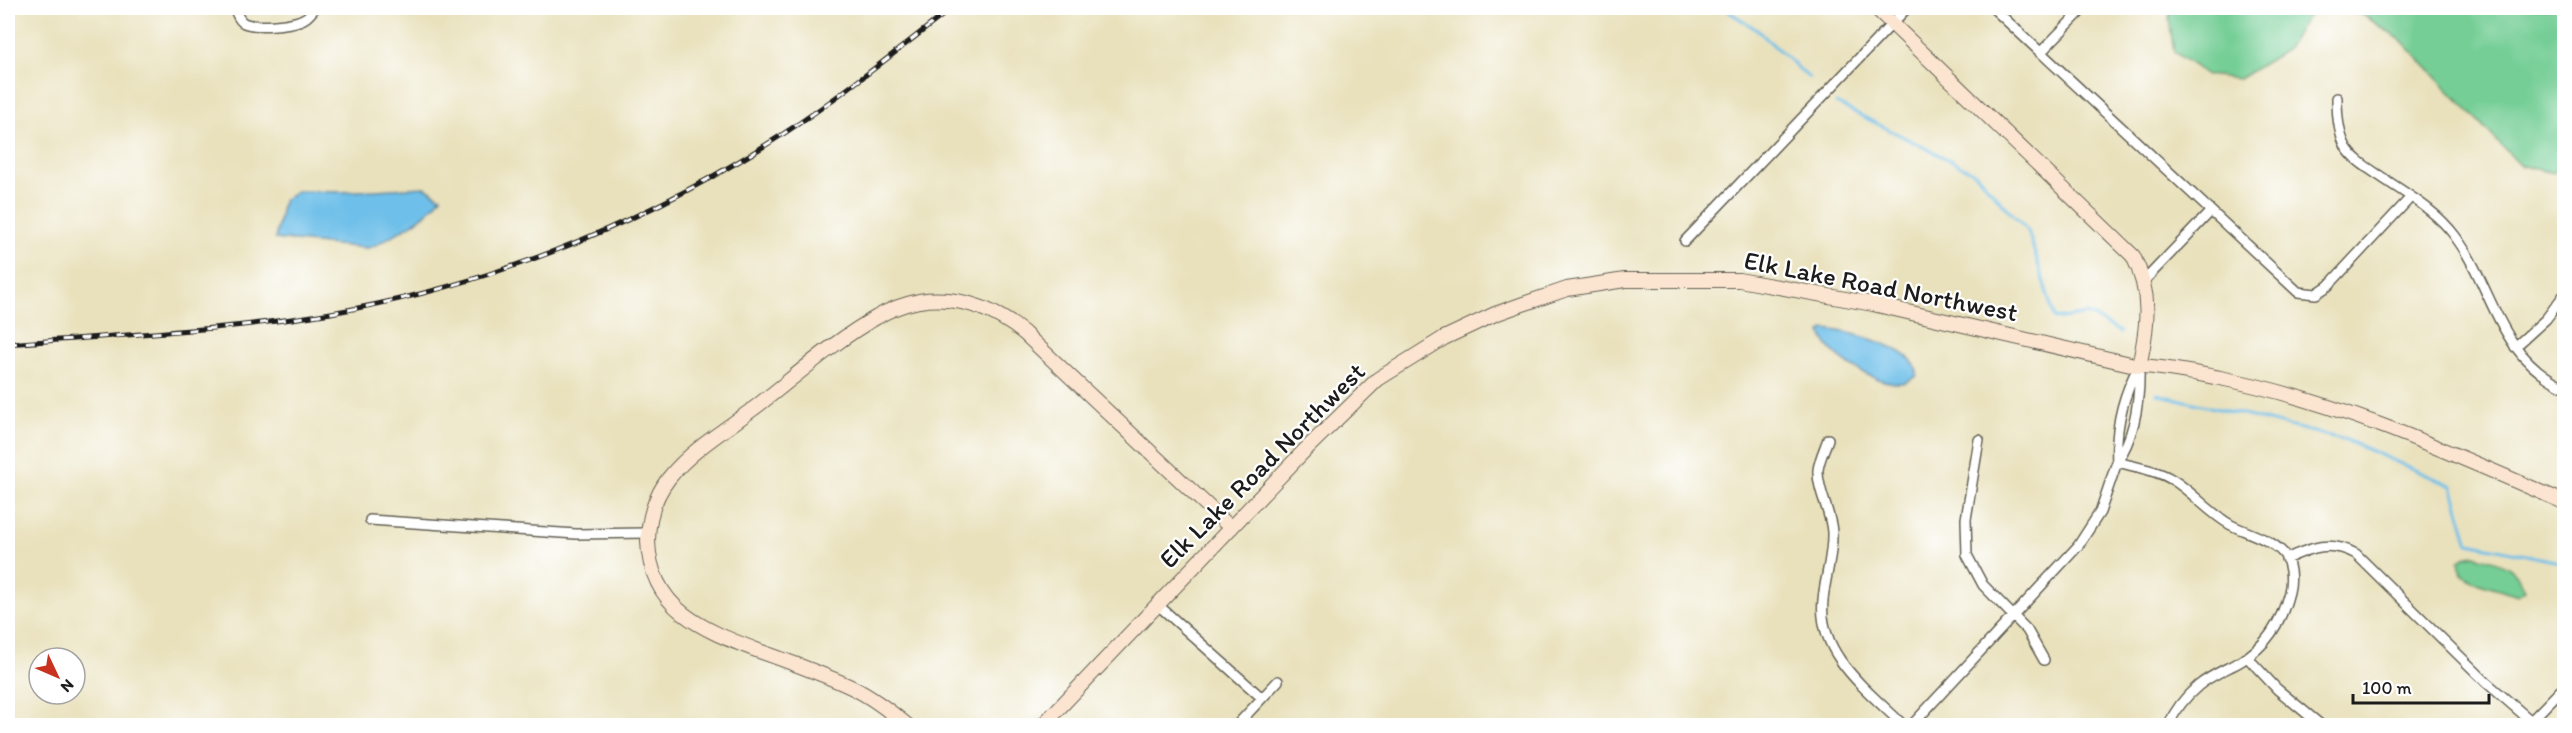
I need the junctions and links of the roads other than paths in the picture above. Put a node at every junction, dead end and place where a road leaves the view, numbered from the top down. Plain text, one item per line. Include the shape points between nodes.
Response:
1 (234, 8) edge
2 (315, 8) edge
3 (1875, 8) edge
4 (1907, 8) edge
5 (1993, 8) edge
6 (2084, 8) edge
7 (1893, 22) junction
8 (2040, 53) junction
9 (2337, 98) dead end
10 (2411, 197) junction
11 (2210, 212) junction
12 (1685, 241) dead end
13 (2145, 281) junction
14 (2565, 295) edge
15 (2515, 347) junction
16 (2139, 366) junction
17 (2565, 387) edge
18 (1828, 439) dead end
19 (1979, 440) dead end
20 (2117, 462) junction
21 (2565, 502) edge
22 (370, 520) dead end
23 (1231, 528) junction
24 (648, 533) junction
25 (2286, 559) junction
26 (1158, 605) junction
27 (2013, 616) junction
28 (2247, 657) junction
29 (2044, 660) dead end
30 (1278, 681) dead end
31 (2565, 687) edge
32 (1262, 698) junction
33 (2528, 723) edge
34 (908, 726) edge
35 (1042, 726) edge
36 (1236, 726) edge
37 (1904, 726) edge
38 (1911, 726) edge
39 (2168, 726) edge
40 (2322, 726) edge

1 - 2 street via 245,23 256,25 297,21
3 - 7 street
4 - 7 street
5 - 8 street
6 - 8 street
7 - 12 street
7 - 13 street via 2119,240 2133,256
8 - 11 street
9 - 10 street via 2342,137 2351,154
10 - 11 street via 2336,279 2310,295 2292,288
10 - 15 street via 2457,237
11 - 13 street
13 - 16 street via 2147,315
14 - 15 street
15 - 17 street via 2535,368
16 - 20 street via 2126,390 2116,442
16 - 21 street, Elk Lake Road Northwest via 2162,367 2301,396
16 - 23 street, Elk Lake Road Northwest via 1873,304 1739,280 1625,280 1568,289 1469,325 1378,379
18 - 37 street via 1818,470 1831,519 1832,542 1822,602 1824,625 1831,648 1843,665
19 - 27 street via 1966,519 1967,555 1983,585
20 - 25 street via 2168,477 2212,514 2276,547
20 - 27 street via 2090,530
22 - 24 street via 576,534
23 - 24 street via 1010,321 981,306 935,300 904,305 876,317 697,452 662,489
23 - 26 street, Elk Lake Road Northwest
24 - 34 street via 650,558 659,584 686,617 709,631 851,687
25 - 28 street via 2291,587 2283,612 2268,639
25 - 33 street via 2321,545 2356,554
26 - 32 street
26 - 35 street, Elk Lake Road Northwest
27 - 29 street via 2027,630
27 - 38 street
28 - 39 street via 2198,686
28 - 40 street via 2277,689
30 - 32 street
31 - 33 street
32 - 36 street

